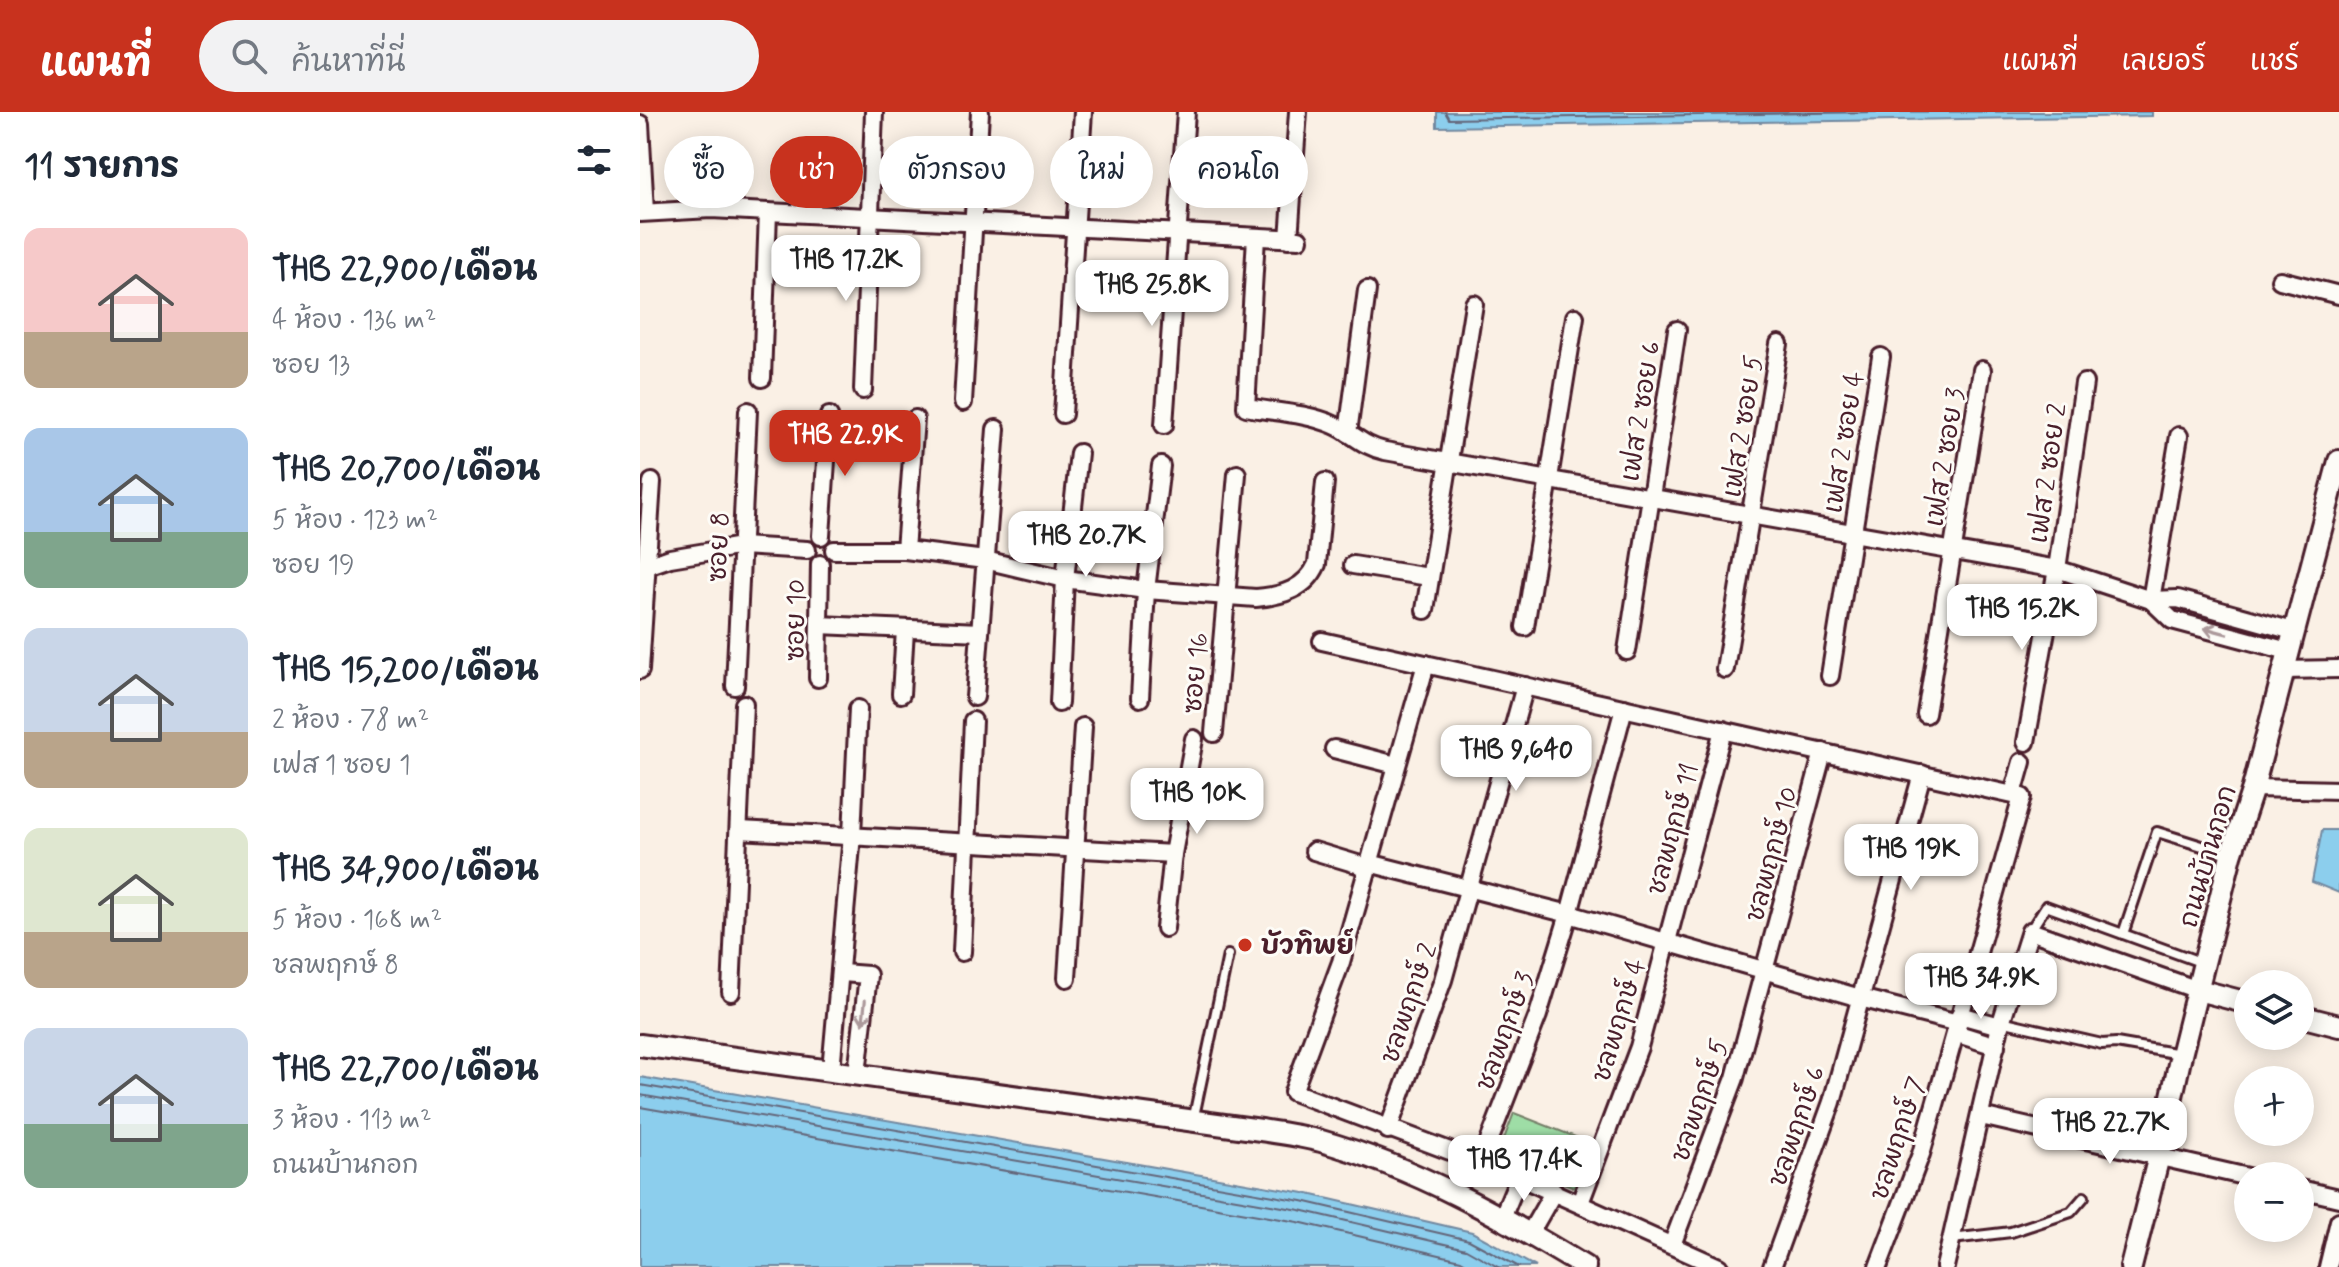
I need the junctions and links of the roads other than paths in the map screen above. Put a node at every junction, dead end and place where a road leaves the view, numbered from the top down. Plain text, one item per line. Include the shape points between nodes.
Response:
1 (874, 112) edge
2 (980, 112) edge
3 (1083, 112) edge
4 (1186, 112) edge
5 (1298, 112) edge
6 (640, 124) edge
7 (642, 212) edge
8 (768, 212) junction
9 (869, 217) junction
10 (975, 222) junction
11 (1077, 228) junction
12 (1179, 233) junction
13 (1256, 237) junction
14 (2280, 280) dead end
15 (1367, 290) dead end
16 (2339, 295) edge
17 (1474, 304) dead end
18 (1575, 317) dead end
19 (1677, 330) dead end
20 (1779, 344) dead end
21 (1881, 357) dead end
22 (1982, 370) dead end
23 (762, 378) dead end
24 (2084, 383) dead end
25 (863, 390) dead end
26 (963, 402) dead end
27 (748, 411) dead end
28 (1063, 414) dead end
29 (829, 416) dead end
30 (915, 419) dead end
31 (1164, 425) dead end
32 (996, 429) dead end
33 (1348, 433) junction
34 (2179, 436) dead end
35 (1079, 453) dead end
36 (2339, 461) edge
37 (1449, 464) junction
38 (1161, 466) dead end
39 (1237, 474) dead end
40 (1549, 481) junction
41 (652, 482) dead end
42 (1325, 482) dead end
43 (1650, 499) junction
44 (1752, 516) junction
45 (1853, 534) junction
46 (821, 536) junction
47 (742, 546) junction
48 (807, 550) junction
49 (834, 550) junction
50 (905, 550) junction
51 (1954, 552) junction
52 (985, 560) junction
53 (820, 564) junction
54 (1353, 565) dead end
55 (644, 567) edge
56 (2057, 569) junction
57 (1429, 577) junction
58 (1065, 579) junction
59 (1146, 590) junction
60 (1226, 596) junction
61 (2151, 600) junction
62 (1425, 610) dead end
63 (819, 625) junction
64 (1525, 627) dead end
65 (905, 630) junction
66 (980, 632) junction
67 (1322, 641) dead end
68 (1627, 651) dead end
69 (2288, 651) junction
70 (1426, 664) junction
71 (1725, 669) dead end
72 (2339, 669) edge
73 (640, 670) edge
74 (1830, 676) dead end
75 (818, 678) dead end
76 (735, 686) dead end
77 (1525, 686) junction
78 (901, 694) dead end
79 (975, 697) dead end
80 (1140, 698) dead end
81 (1059, 703) dead end
82 (744, 704) dead end
83 (1624, 708) junction
84 (858, 709) dead end
85 (1926, 714) dead end
86 (973, 721) dead end
87 (1083, 727) dead end
88 (1723, 730) junction
89 (1214, 733) dead end
90 (1194, 739) dead end
91 (2026, 742) dead end
92 (1334, 749) dead end
93 (1823, 752) junction
94 (2022, 762) dead end
95 (1396, 765) junction
96 (1922, 774) junction
97 (2253, 788) junction
98 (2339, 790) edge
99 (2017, 796) junction
100 (739, 830) junction
101 (852, 835) junction
102 (967, 842) junction
103 (1077, 848) junction
104 (1314, 851) dead end
105 (1173, 854) junction
106 (2231, 855) junction
107 (1368, 865) junction
108 (1469, 890) junction
109 (1569, 914) junction
110 (1165, 928) dead end
111 (2030, 931) junction
112 (2123, 934) junction
113 (1667, 941) junction
114 (962, 952) dead end
115 (1228, 955) dead end
116 (2204, 963) junction
117 (1765, 969) junction
118 (842, 973) junction
119 (1067, 978) dead end
120 (2198, 990) junction
121 (731, 992) dead end
122 (1860, 998) junction
123 (2234, 999) edge
124 (2314, 1020) edge
125 (1958, 1024) junction
126 (2001, 1024) junction
127 (2339, 1026) edge
128 (640, 1045) edge
129 (1996, 1046) junction
130 (2181, 1055) junction
131 (831, 1070) junction
132 (857, 1074) junction
133 (1981, 1116) junction
134 (1193, 1122) junction
135 (1388, 1130) junction
136 (2159, 1156) junction
137 (1481, 1162) junction
138 (2234, 1174) edge
139 (1519, 1177) junction
140 (1554, 1191) junction
141 (2314, 1192) edge
142 (2084, 1197) dead end
143 (2339, 1198) edge
144 (1580, 1203) junction
145 (1502, 1218) junction
146 (2339, 1221) edge
147 (1530, 1233) junction
148 (1951, 1239) junction
149 (1672, 1245) junction
150 (1585, 1267) edge
151 (1719, 1267) edge
152 (1772, 1267) edge
153 (1878, 1267) edge
154 (1945, 1267) edge
155 (2131, 1267) edge
156 (2328, 1267) edge

1 - 9 street
2 - 10 street
3 - 11 street
4 - 12 street
5 - 13 street via 1294,239
6 - 7 street
7 - 8 street
8 - 9 street
8 - 23 street
9 - 10 street
9 - 25 street
10 - 11 street
10 - 26 street
11 - 12 street
11 - 28 street
12 - 13 street
12 - 31 street
13 - 33 street via 1246,407 1313,418
14 - 16 street
15 - 33 street
17 - 37 street
18 - 40 street
19 - 43 street, เฟส 2 ซอย 6
20 - 44 street, เฟส 2 ซอย 5
21 - 45 street, เฟส 2 ซอย 4
22 - 51 street, เฟส 2 ซอย 3
24 - 56 street, เฟส 2 ซอย 2
27 - 47 street, ซอย 8
29 - 46 street
30 - 50 street
32 - 52 street
33 - 37 street via 1371,448
34 - 61 street
35 - 58 street
36 - 69 street, ถนนบ้านกอก
37 - 40 street
37 - 57 street
38 - 59 street
39 - 60 street, ซอย 16
40 - 43 street
40 - 64 street
41 - 55 street
42 - 60 street via 1313,574 1274,596
43 - 44 street
43 - 68 street, เฟส 2 ซอย 6
44 - 45 street
44 - 71 street, เฟส 2 ซอย 5
45 - 51 street
45 - 74 street, เฟส 2 ซอย 4
46 - 48 street via 811,540
46 - 49 street
47 - 48 street
47 - 55 street
47 - 76 street, ซอย 8
48 - 53 street
49 - 50 street
49 - 53 street via 830,560
50 - 52 street
51 - 56 street
51 - 85 street, เฟส 2 ซอย 3
52 - 58 street
52 - 66 street
53 - 63 street, ซอย 10
54 - 57 street
55 - 73 street
56 - 61 street
56 - 91 street, เฟส 2 ซอย 2
57 - 62 street
58 - 59 street
58 - 81 street
59 - 60 street
59 - 80 street
60 - 89 street, ซอย 16
61 - 69 street via 2178,599
63 - 65 street
63 - 75 street, ซอย 10
65 - 66 street
65 - 78 street
66 - 79 street
67 - 70 street
69 - 72 street
69 - 97 street, ถนนบ้านกอก
70 - 77 street
70 - 95 street
77 - 83 street
77 - 108 street, ชลพฤกษ์ 2
82 - 100 street
83 - 88 street
83 - 109 street, ชลพฤกษ์ 3
84 - 101 street
86 - 102 street
87 - 103 street
88 - 93 street
88 - 113 street, ชลพฤกษ์ 11
90 - 105 street
92 - 95 street
93 - 96 street
93 - 117 street, ชลพฤกษ์ 10
94 - 99 street, ชลพฤกษ์ 7
95 - 107 street
96 - 99 street
96 - 122 street, ชลพฤกษ์ 6
97 - 98 street
97 - 106 street, ถนนบ้านกอก
99 - 125 street, ชลพฤกษ์ 7
100 - 101 street
100 - 121 street
101 - 102 street
101 - 118 street
102 - 103 street
102 - 114 street
103 - 105 street
103 - 119 street
104 - 107 street
105 - 110 street
106 - 112 lane via 2157,832
106 - 116 street, ถนนบ้านกอก
107 - 108 street
107 - 135 street via 1341,962 1293,1092
108 - 109 street
108 - 135 street, ชลพฤกษ์ 2 via 1443,980
109 - 113 street
109 - 137 street, ชลพฤกษ์ 3 via 1538,1015
111 - 112 lane via 2046,906
111 - 120 street
111 - 126 street
112 - 116 lane
113 - 117 street
113 - 144 street, ชลพฤกษ์ 4 via 1639,1047
115 - 134 lane
116 - 120 street, ถนนบ้านกอก
117 - 122 street
117 - 149 street, ชลพฤกษ์ 5 via 1735,1078
118 - 131 street
118 -> 132 street via 868,975
120 - 123 street
120 - 130 street, ถนนบ้านกอก
122 - 125 street
122 - 152 street, ชลพฤกษ์ 6 via 1832,1102
124 - 127 street
125 - 126 street
125 - 129 street
125 - 153 street, ชลพฤกษ์ 7 via 1921,1154
126 - 129 street
126 - 130 lane
128 - 131 street
129 - 133 street
130 - 136 street, ถนนบ้านกอก
131 - 132 street
132 - 134 street
133 - 136 street
133 - 148 street
134 - 145 street via 1319,1140 1414,1174
135 - 137 street
136 - 138 street
136 - 155 street, ถนนบ้านกอก
137 - 139 street
139 - 140 street
139 - 145 street
140 - 144 street
140 - 147 street
141 - 143 street
142 - 148 lane via 2071,1212 2011,1232
144 - 149 street
145 - 147 street
146 - 156 street
147 - 150 street
148 - 154 street
149 - 151 street

